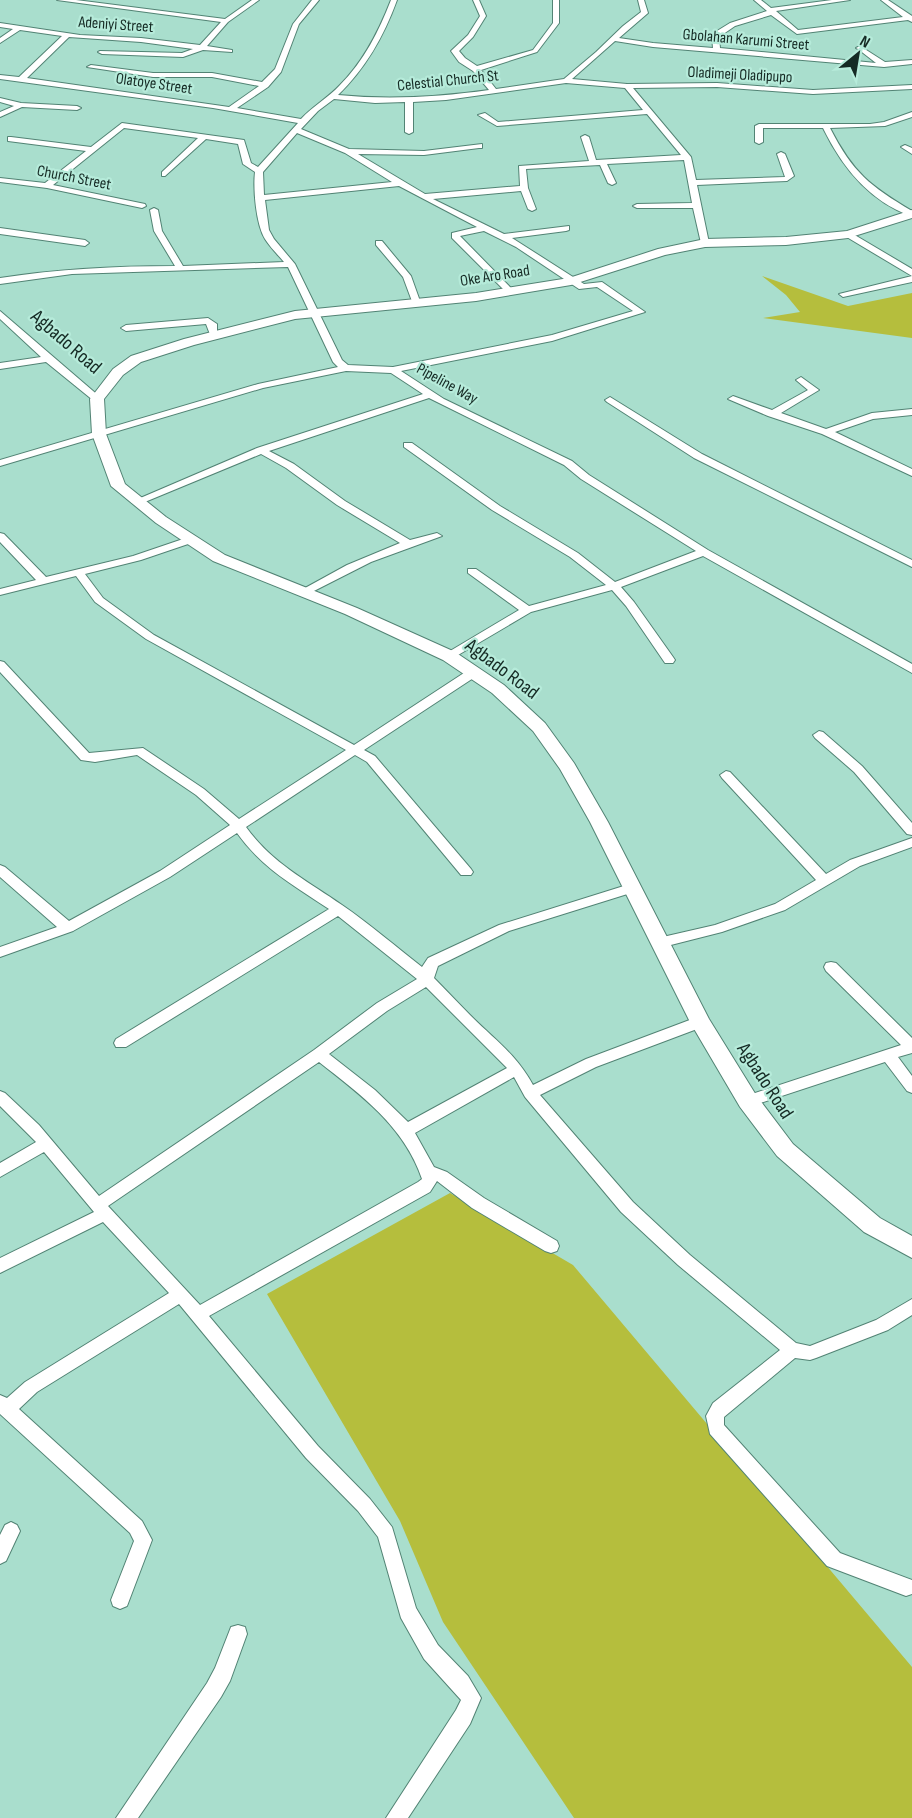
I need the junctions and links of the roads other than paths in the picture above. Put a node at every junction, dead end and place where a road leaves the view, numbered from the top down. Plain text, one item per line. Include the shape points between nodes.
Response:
1 (60, 0) edge
2 (256, 0) edge
3 (316, 0) edge
4 (394, 0) edge
5 (476, 0) edge
6 (556, 0) edge
7 (641, 0) edge
8 (757, 0) edge
9 (847, 0) edge
10 (884, 0) edge
11 (771, 11) junction
12 (911, 19) edge
13 (226, 21) junction
14 (0, 25) edge
15 (20, 27) junction
16 (67, 35) junction
17 (614, 39) junction
18 (141, 40) junction
19 (0, 41) edge
20 (201, 48) junction
21 (860, 48) dead end
22 (717, 50) junction
23 (230, 51) dead end
24 (102, 52) dead end
25 (131, 54) junction
26 (912, 62) edge
27 (884, 65) junction
28 (91, 67) dead end
29 (476, 69) junction
30 (0, 77) edge
31 (21, 80) junction
32 (566, 81) junction
33 (265, 85) junction
34 (627, 86) junction
35 (912, 87) edge
36 (495, 92) junction
37 (332, 98) junction
38 (0, 100) edge
39 (409, 100) junction
40 (21, 105) junction
41 (77, 108) dead end
42 (231, 109) junction
43 (646, 111) junction
44 (912, 114) edge
45 (0, 115) edge
46 (482, 115) dead end
47 (300, 126) junction
48 (826, 127) junction
49 (409, 132) dead end
50 (204, 137) junction
51 (585, 137) dead end
52 (11, 139) dead end
53 (759, 142) dead end
54 (479, 146) dead end
55 (92, 149) junction
56 (348, 151) junction
57 (781, 154) dead end
58 (687, 157) junction
59 (597, 162) junction
60 (259, 171) junction
61 (165, 174) dead end
62 (0, 180) edge
63 (612, 183) dead end
64 (693, 183) junction
65 (399, 184) junction
66 (47, 186) junction
67 (524, 188) junction
68 (423, 197) junction
69 (260, 198) junction
70 (698, 205) junction
71 (142, 206) dead end
72 (637, 206) dead end
73 (531, 209) dead end
74 (154, 210) dead end
75 (912, 214) edge
76 (484, 228) junction
77 (566, 228) dead end
78 (0, 231) edge
79 (848, 234) junction
80 (502, 237) junction
81 (85, 243) dead end
82 (379, 243) dead end
83 (705, 243) junction
84 (291, 264) junction
85 (181, 270) junction
86 (912, 273) edge
87 (912, 279) edge
88 (0, 281) edge
89 (571, 281) junction
90 (510, 291) junction
91 (843, 294) dead end
92 (417, 304) junction
93 (313, 312) junction
94 (0, 314) edge
95 (126, 328) dead end
96 (214, 335) junction
97 (48, 359) junction
98 (0, 366) edge
99 (346, 368) junction
100 (393, 370) junction
101 (801, 380) dead end
102 (430, 394) junction
103 (97, 399) junction
104 (734, 399) dead end
105 (610, 400) dead end
106 (912, 412) edge
107 (771, 414) junction
108 (826, 432) junction
109 (99, 434) junction
110 (408, 445) dead end
111 (261, 450) junction
112 (0, 463) edge
113 (912, 473) edge
114 (136, 502) junction
115 (0, 536) edge
116 (437, 536) dead end
117 (190, 540) junction
118 (406, 542) junction
119 (704, 552) junction
120 (912, 564) edge
121 (472, 571) dead end
122 (80, 573) junction
123 (44, 581) junction
124 (614, 586) junction
125 (0, 592) edge
126 (302, 592) junction
127 (527, 610) junction
128 (449, 656) junction
129 (669, 660) dead end
130 (0, 665) edge
131 (912, 669) edge
132 (474, 672) junction
133 (819, 735) dead end
134 (356, 751) junction
135 (726, 775) dead end
136 (239, 826) junction
137 (912, 831) edge
138 (912, 842) edge
139 (0, 870) edge
140 (466, 872) dead end
141 (825, 882) junction
142 (632, 888) junction
143 (339, 909) junction
144 (68, 928) junction
145 (659, 943) junction
146 (0, 952) edge
147 (831, 967) dead end
148 (427, 979) junction
149 (700, 1022) junction
150 (121, 1043) dead end
151 (912, 1047) edge
152 (319, 1054) junction
153 (888, 1055) junction
154 (517, 1069) junction
155 (912, 1087) edge
156 (530, 1093) junction
157 (0, 1097) edge
158 (748, 1101) junction
159 (407, 1130) junction
160 (46, 1143) junction
161 (0, 1171) edge
162 (428, 1172) junction
163 (101, 1210) junction
164 (551, 1246) dead end
165 (912, 1248) edge
166 (0, 1266) edge
167 (181, 1294) junction
168 (912, 1306) edge
169 (198, 1314) junction
170 (792, 1350) junction
171 (4, 1406) edge
172 (11, 1531) dead end
173 (0, 1555) edge
174 (906, 1587) dead end
175 (120, 1600) dead end
176 (238, 1634) dead end
177 (126, 1818) edge
178 (396, 1818) edge

1 - 13 street
2 - 13 street
3 - 33 street via 296,24 278,70
4 - 37 street via 385,26 359,68
5 - 29 street via 483,16 471,36 455,51
6 - 29 street via 556,23 535,51
7 - 17 street via 645,13
8 - 11 street
9 - 11 street
10 - 12 street
11 - 12 street via 797,32
11 - 22 street via 718,33
13 - 20 street
14 - 15 street, Adeniyi Street
15 - 16 street, Adeniyi Street
15 - 19 street
16 - 18 street, Adeniyi Street
16 - 31 street
17 - 22 street, Gbolahan Karumi Street
17 - 32 street
18 - 20 street, Adeniyi Street
18 - 25 street
20 - 23 street, Adeniyi Street
20 - 25 street via 183,55
21 - 27 street
22 - 27 street, Gbolahan Karumi Street
24 - 25 street
26 - 27 street, Gbolahan Karumi Street
28 - 33 street via 153,75 212,75
29 - 36 street
30 - 31 street, Olatoye Street
31 - 42 street, Olatoye Street
32 - 34 street, Oladimeji Oladipupo
32 - 36 street, Celestial Church St
33 - 42 street
34 - 35 street, Oladimeji Oladipupo via 813,92
34 - 43 street
36 - 39 street, Celestial Church St
37 - 39 street, Celestial Church St
37 - 47 street via 320,104
38 - 40 street
39 - 49 street
40 - 41 street
40 - 45 street
42 - 47 street, Olatoye Street
43 - 46 street via 497,124
43 - 58 street
44 - 48 street via 880,125
47 - 56 street, Olatoye Street
47 - 60 street
48 - 53 street via 759,126
48 - 75 street via 848,167 876,194
50 - 55 street via 122,125
50 - 60 street via 241,142 247,164
50 - 61 street
51 - 59 street
52 - 55 street
54 - 56 street via 424,153
55 - 66 street
56 - 65 street
57 - 64 street via 790,176 787,179
58 - 59 street
58 - 64 street
59 - 63 street
59 - 67 street via 526,166 522,168
60 - 69 street
62 - 66 street, Church Street
64 - 70 street
65 - 68 street
65 - 69 street
66 - 71 street, Church Street
67 - 68 street
67 - 73 street
68 - 76 street
69 - 84 street via 270,240
70 - 72 street
70 - 83 street
74 - 85 street via 158,231
75 - 79 main road, Oke Aro Road
76 - 80 street
76 - 90 street via 455,235
77 - 80 street
78 - 81 street
79 - 83 main road, Oke Aro Road via 786,241
79 - 86 street
80 - 89 street via 536,255
82 - 92 street via 407,276
83 - 89 main road, Oke Aro Road via 662,252
84 - 85 street
84 - 93 street
85 - 88 street via 51,272
87 - 91 street
89 - 90 main road, Oke Aro Road
89 - 100 street via 582,286 599,284 640,312 550,338
90 - 92 main road, Oke Aro Road
92 - 93 main road, Oke Aro Road
93 - 96 main road, Oke Aro Road
93 - 99 street via 335,359
94 - 97 street, Agbado Road
95 - 96 street via 208,321
96 - 103 main road, Oke Aro Road via 136,360 118,372
97 - 98 street
97 - 103 street, Agbado Road
99 - 100 street, Pipeline Way
99 - 109 street, Pipeline Way via 261,386
100 - 102 street, Pipeline Way
101 - 107 street via 813,392
102 - 111 street
102 - 119 street, Pipeline Way via 568,464
103 - 109 main road, Agbado Road
104 - 107 street
105 - 120 street via 698,456
106 - 108 street via 872,416
107 - 108 street
108 - 113 street
109 - 112 street, Pipeline Way
109 - 114 main road, Agbado Road via 118,486
110 - 124 street
111 - 114 street
111 - 118 street
114 - 117 main road, Agbado Road
115 - 123 street
116 - 118 street
117 - 122 street
117 - 126 main road, Agbado Road via 219,558
118 - 126 street
119 - 124 street
119 - 131 street, Pipeline Way
121 - 127 street
122 - 123 street
122 - 134 street via 99,600 150,638
123 - 125 street
124 - 127 street
124 - 129 street
126 - 128 main road, Agbado Road via 351,610
127 - 128 street
128 - 132 main road, Agbado Road
130 - 136 street via 86,757 139,751 200,792
132 - 134 street
132 - 142 main road, Agbado Road via 539,727 568,767
133 - 137 street via 858,769
134 - 136 street
134 - 140 street via 377,765
135 - 141 street
136 - 143 street via 256,850 280,871
136 - 144 street via 165,874
138 - 141 street via 855,864
139 - 144 street
141 - 145 street via 780,907 717,929
142 - 145 main road, Agbado Road
142 - 148 street via 504,928 433,962
143 - 148 street
143 - 150 street
144 - 146 street
145 - 149 main road, Agbado Road
147 - 151 street
148 - 152 street
148 - 154 street
149 - 156 street via 591,1062
149 - 158 main road, Agbado Road
151 - 153 street
152 - 159 street
152 - 163 street
153 - 155 street
153 - 158 street
154 - 156 street
154 - 159 street
156 - 170 street via 627,1207
157 - 160 street
158 - 165 main road, Agbado Road via 784,1150 872,1225
159 - 162 street
160 - 161 street
160 - 163 street
162 - 164 street via 442,1176 478,1203
162 - 169 street via 430,1180 424,1187
163 - 166 street
163 - 167 street
167 - 169 street
167 - 171 street
168 - 170 street via 882,1325 810,1353
169 - 178 street via 312,1452 386,1533 408,1611 431,1652 471,1698 463,1717
170 - 174 street via 719,1409 716,1428 834,1560
171 - 175 street via 136,1527 143,1540
172 - 173 street
176 - 177 street via 214,1690

